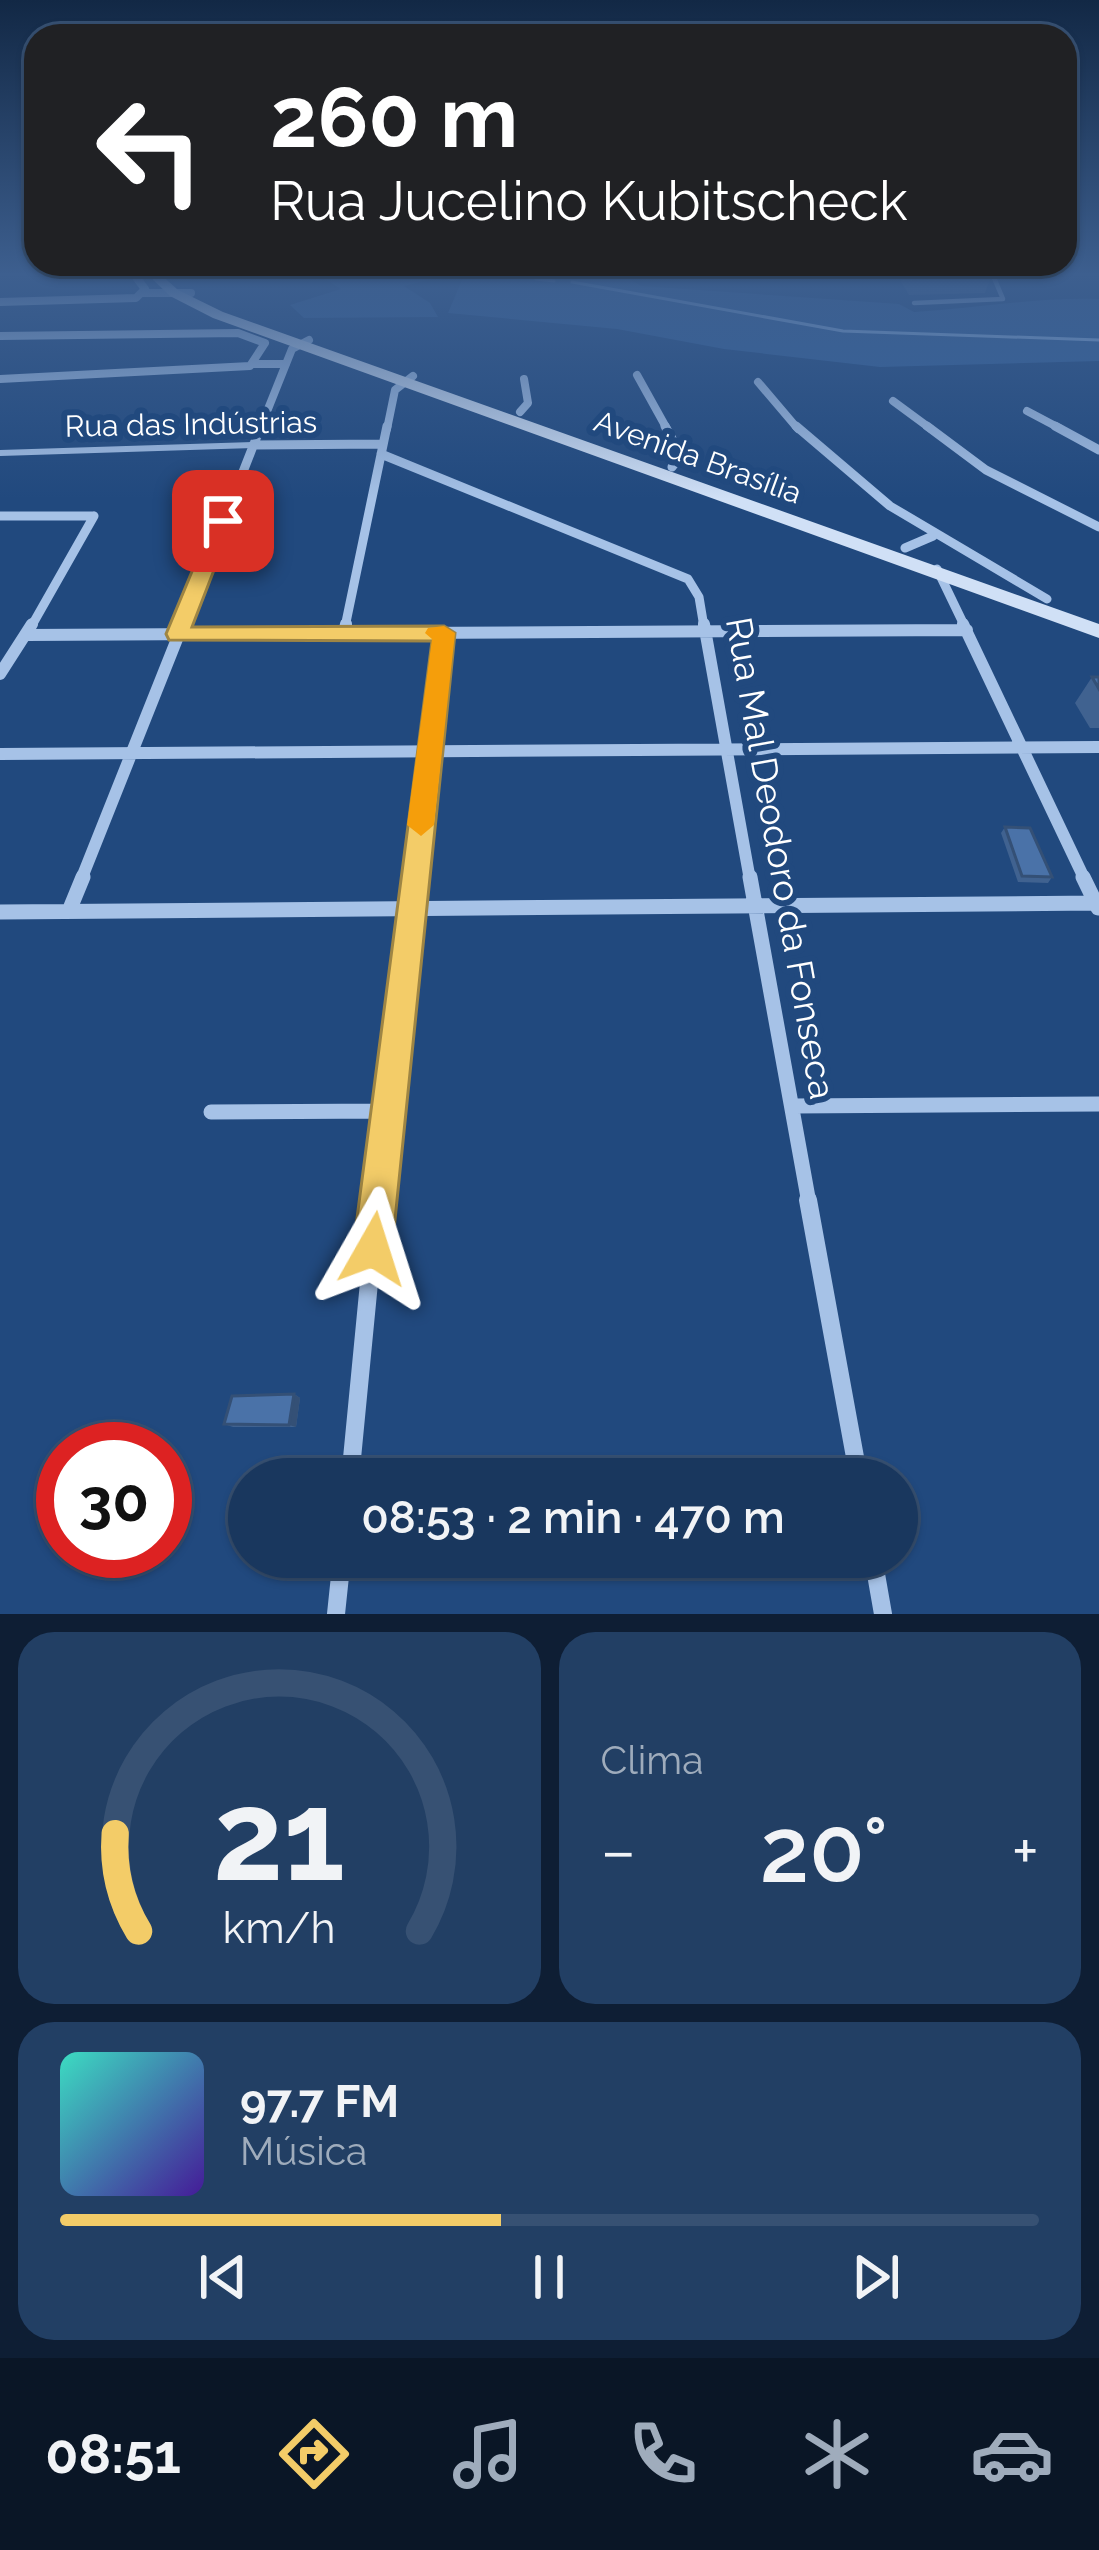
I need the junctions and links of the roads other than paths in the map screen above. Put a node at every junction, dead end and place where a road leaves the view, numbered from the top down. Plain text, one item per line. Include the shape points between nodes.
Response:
1 (262, 348) edge
2 (299, 348) edge
3 (323, 348) edge
4 (287, 362) junction
5 (252, 363) junction
6 (638, 375) dead end
7 (409, 378) junction
8 (0, 379) edge
9 (524, 379) dead end
10 (758, 382) dead end
11 (893, 401) dead end
12 (1027, 411) dead end
13 (520, 412) junction
14 (253, 446) junction
15 (382, 449) junction
16 (1099, 449) edge
17 (0, 453) edge
18 (673, 467) junction
19 (0, 516) edge
20 (1099, 527) edge
21 (933, 536) junction
22 (905, 548) junction
23 (937, 569) junction
24 (1047, 598) junction
25 (1099, 619) edge
26 (967, 630) junction
27 (705, 631) junction
28 (1099, 631) edge
29 (344, 632) junction
30 (444, 633) junction
31 (26, 634) junction
32 (177, 634) junction
33 (2, 674) edge
34 (1099, 747) edge
35 (1023, 748) junction
36 (727, 751) junction
37 (428, 752) junction
38 (0, 754) edge
39 (132, 754) junction
40 (1098, 905) edge
41 (756, 906) junction
42 (411, 910) junction
43 (69, 911) junction
44 (0, 912) edge
45 (1099, 1104) edge
46 (793, 1106) junction
47 (386, 1111) junction
48 (211, 1112) dead end
49 (352, 1458) edge
50 (856, 1458) edge
51 (340, 1578) edge
52 (877, 1578) edge
53 (336, 1614) edge
54 (884, 1614) edge

1 - 5 street
2 - 4 street
3 - 7 main road, Avenida Brasília
4 - 5 street
4 - 14 street
5 - 8 street
6 - 18 street via 682,455
7 - 13 main road, Avenida Brasília
7 - 15 street via 395,390
7 - 23 main road, Avenida Brasília
9 - 13 street via 528,403
10 - 21 street via 810,446
11 - 20 street via 966,458
12 - 16 street
13 - 18 main road, Avenida Brasília
14 - 15 street, Rua das Indústrias
14 - 17 lane, Rua das Indústrias
14 - 32 street
15 - 27 street, Rua Mal Deodoro da Fonseca via 688,579
15 - 29 street
18 - 22 main road, Avenida Brasília
19 - 31 street via 94,515
21 - 22 street
21 - 24 street
22 - 24 main road, Avenida Brasília
23 - 26 street
23 - 28 main road, Avenida Brasília
24 - 25 main road, Avenida Brasília
26 - 27 street
26 - 35 street
27 - 30 street
27 - 36 street, Rua Mal Deodoro da Fonseca
29 - 30 street
29 - 32 street
30 - 37 street
31 - 32 street
31 - 33 street
32 - 39 street
34 - 35 street
35 - 36 street
35 - 40 street
36 - 37 street
36 - 41 street, Rua Mal Deodoro da Fonseca
37 - 39 street
37 - 42 street
38 - 39 street
39 - 43 street
40 - 41 street
41 - 42 street
41 - 46 street, Rua Mal Deodoro da Fonseca
42 - 43 street
42 - 47 street
43 - 44 street
45 - 46 street
46 - 50 street, Rua Mal Deodoro da Fonseca
47 - 48 street
47 - 49 street
51 - 53 street
52 - 54 street

